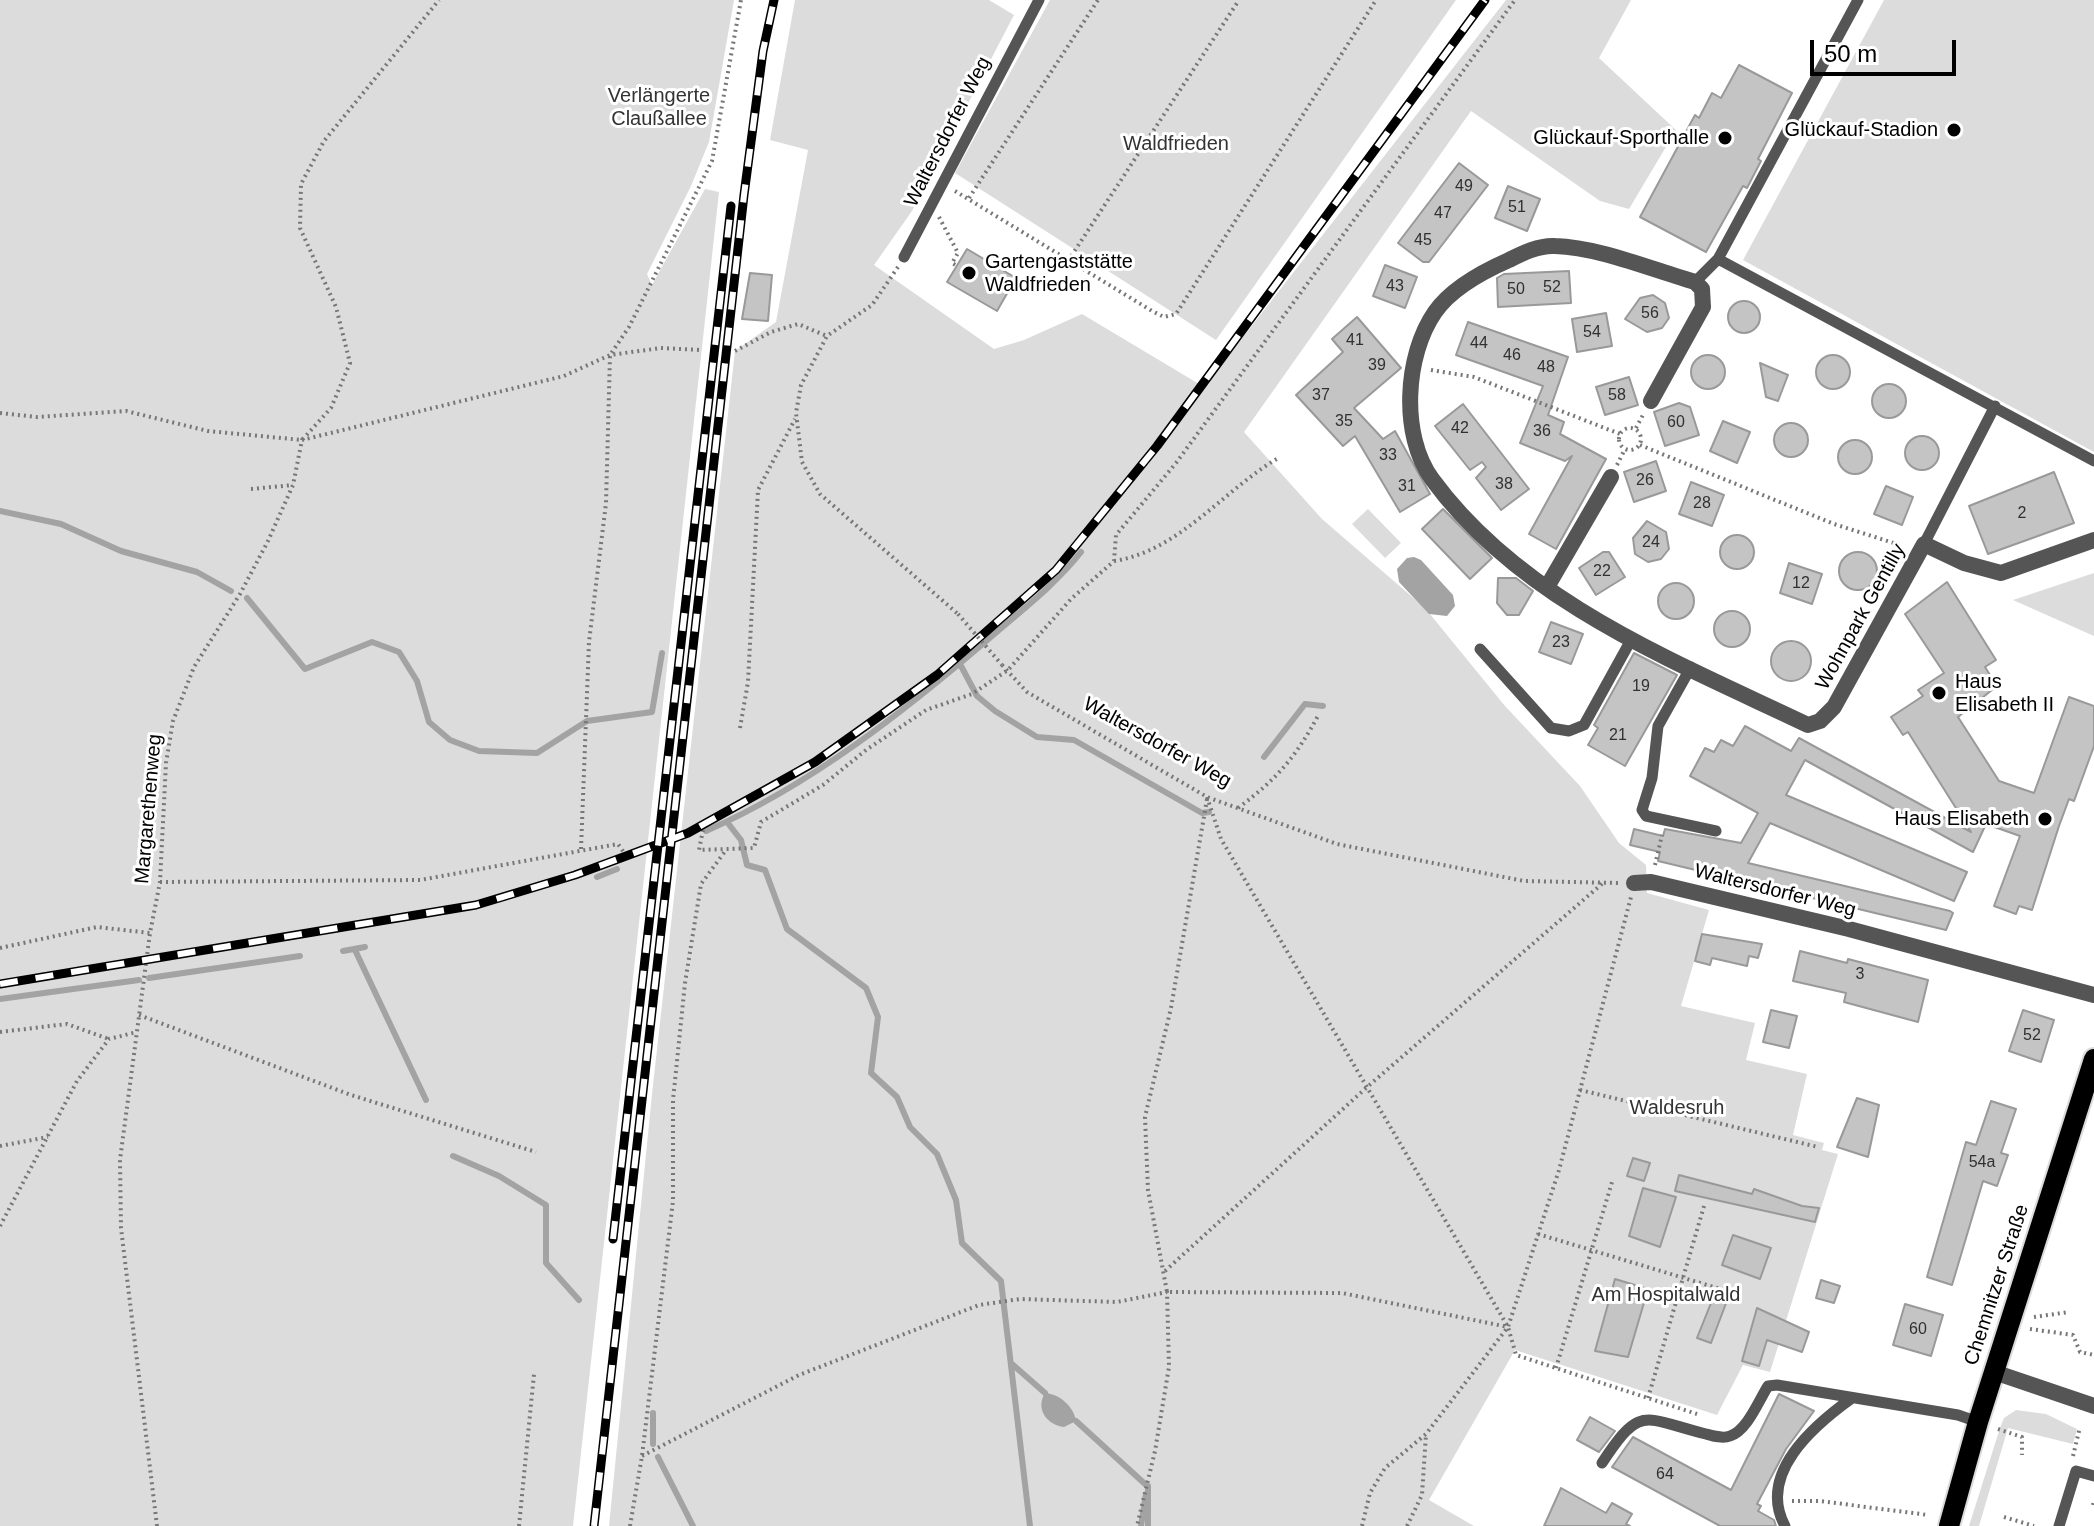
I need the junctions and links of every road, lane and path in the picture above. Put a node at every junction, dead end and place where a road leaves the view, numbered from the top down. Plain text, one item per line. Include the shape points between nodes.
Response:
1 (439, 0) edge
2 (741, 0) edge
3 (1039, 0) edge
4 (1098, 0) edge
5 (1239, 0) edge
6 (1376, 0) edge
7 (1515, 0) edge
8 (1858, 0) edge
9 (945, 182) junction
10 (969, 198) junction
11 (941, 218) dead end
12 (904, 257) joint
13 (1718, 259) junction
14 (1068, 261) junction
15 (957, 266) dead end
16 (1695, 282) junction
17 (827, 336) junction
18 (701, 350) dead end
19 (735, 351) dead end
20 (610, 355) junction
21 (1413, 370) junction
22 (1651, 401) dead end
23 (1995, 406) junction
24 (0, 413) edge
25 (796, 413) junction
26 (1620, 434) junction
27 (302, 440) junction
28 (1640, 445) junction
29 (1280, 457) dead end
30 (2094, 461) edge
31 (1611, 477) dead end
32 (293, 485) junction
33 (251, 489) dead end
34 (2094, 540) edge
35 (1922, 548) junction
36 (1114, 561) junction
37 (1547, 587) junction
38 (1631, 640) junction
39 (1480, 649) dead end
40 (1691, 667) junction
41 (1008, 670) junction
42 (1319, 714) dead end
43 (740, 728) dead end
44 (1207, 797) junction
45 (1238, 808) junction
46 (1665, 821) junction
47 (703, 830) dead end
48 (1716, 831) dead end
49 (581, 849) junction
50 (726, 850) junction
51 (625, 854) dead end
52 (160, 882) junction
53 (1643, 882) junction
54 (1603, 883) junction
55 (150, 933) junction
56 (0, 948) edge
57 (2094, 995) edge
58 (139, 1015) junction
59 (0, 1032) edge
60 (137, 1032) junction
61 (109, 1039) junction
62 (2094, 1059) edge
63 (1366, 1088) junction
64 (1580, 1090) junction
65 (48, 1137) junction
66 (0, 1146) edge
67 (1818, 1147) dead end
68 (536, 1152) dead end
69 (1612, 1182) dead end
70 (1704, 1206) dead end
71 (0, 1226) edge
72 (1538, 1234) junction
73 (1592, 1251) junction
74 (1164, 1272) junction
75 (1683, 1278) junction
76 (1727, 1291) dead end
77 (1167, 1292) junction
78 (2069, 1312) dead end
79 (2034, 1317) dead end
80 (1508, 1327) junction
81 (2030, 1329) dead end
82 (2094, 1355) edge
83 (1556, 1368) junction
84 (1994, 1372) junction
85 (534, 1374) dead end
86 (1648, 1398) junction
87 (1852, 1398) junction
88 (2094, 1406) edge
89 (1702, 1415) dead end
90 (1978, 1422) junction
91 (2080, 1427) dead end
92 (1998, 1429) dead end
93 (1426, 1434) junction
94 (2022, 1455) dead end
95 (642, 1456) junction
96 (1602, 1463) dead end
97 (2069, 1469) dead end
98 (2094, 1476) edge
99 (1776, 1509) junction
100 (1928, 1515) dead end
101 (2004, 1517) dead end
102 (157, 1526) edge
103 (519, 1526) edge
104 (630, 1526) edge
105 (1137, 1526) edge
106 (1362, 1526) edge
107 (1407, 1526) edge
108 (1785, 1526) edge
109 (1949, 1526) edge
110 (2034, 1526) edge
111 (2059, 1526) edge

1 - 27 path via 324,141 301,184 300,228 336,307 350,363 331,408
2 - 20 path via 712,161
3 - 9 lane, Waltersdorfer Weg
4 - 10 path
5 - 14 path
6 - 14 path via 1176,314 1164,317
7 - 36 path via 1176,463 1116,535
8 - 13 lane
9 - 10 path
9 - 12 lane, Waltersdorfer Weg
10 - 14 path
11 - 15 path via 958,253 952,263
12 - 17 path, Waltersdorfer Weg via 872,305
13 - 16 lane
13 - 23 lane
16 - 21 street, Wohnpark Gentilly via 1578,249 1553,246 1529,251 1492,268 1436,310
16 - 22 street via 1702,289 1703,307
17 - 19 path via 798,324
17 - 25 path, Waltersdorfer Weg via 801,385
18 - 20 path via 661,348
20 - 27 path via 564,376
20 - 49 path via 606,503 589,642
21 - 26 path via 1474,377
21 - 37 street, Wohnpark Gentilly via 1416,446 1430,476 1500,551
23 - 30 lane
23 - 35 lane
24 - 27 path via 37,417 126,411 208,431
25 - 41 path, Waltersdorfer Weg, bridge via 802,462 820,494 958,614
25 - 43 path via 758,490 748,682
26 - 28 path via 1625,449
26 - 28 path via 1636,428 1642,436
27 - 32 path, Margarethenweg
28 - 35 path via 1834,524
29 - 36 path via 1140,557
31 - 37 street
32 - 33 path
32 - 52 path, Margarethenweg via 240,594 194,667 173,721
34 - 35 street, Wohnpark Gentilly via 2001,573
35 - 40 street, Wohnpark Gentilly via 1834,707 1820,721 1808,725
36 - 41 path via 1071,599
37 - 38 street, Wohnpark Gentilly
38 - 39 lane via 1584,725 1569,731 1551,728
38 - 40 street, Wohnpark Gentilly
40 - 46 lane via 1658,726 1642,810
41 - 44 path, Waltersdorfer Weg via 1027,692
41 - 50 path via 975,692 926,710 823,785 761,822 752,847
42 - 45 path via 1296,757
44 - 45 path, Waltersdorfer Weg
44 - 63 path via 1221,839
44 - 74 path via 1171,1008 1145,1117 1148,1190
45 - 54 path, Waltersdorfer Weg via 1337,844 1524,881
46 - 48 lane
46 - 53 path
47 - 50 path via 699,850
49 - 51 path via 618,844
49 - 52 path via 420,880
50 - 95 path via 701,884 685,983 673,1100 673,1201
52 - 55 path, Margarethenweg
53 - 54 path, Waltersdorfer Weg
53 - 57 street, Waltersdorfer Weg via 1849,929
53 - 64 path
54 - 63 path
55 - 56 path via 97,927
55 - 58 path, Margarethenweg
58 - 60 path, Margarethenweg
58 - 68 path via 351,1095
59 - 61 path via 67,1024
60 - 61 path
60 - 102 path, Margarethenweg via 120,1160 121,1228
61 - 65 path via 77,1081
62 - 84 main road, Chemnitzer Straße
63 - 74 path
63 - 80 path
64 - 67 path
64 - 72 path
65 - 66 path
65 - 71 path
69 - 73 path
70 - 75 path
72 - 73 path
72 - 80 path
73 - 75 path
73 - 83 path
74 - 77 path
75 - 76 path
75 - 86 path
77 - 80 path via 1342,1293
77 - 95 path via 1117,1302 1009,1300 979,1305 799,1375
77 - 105 path via 1169,1367
78 - 79 path
80 - 83 path via 1516,1355
80 - 93 path
81 - 82 path via 2073,1335 2080,1352
83 - 86 path
84 - 88 street
84 - 90 main road, Chemnitzer Straße
85 - 103 path
86 - 89 path
87 - 90 lane
87 - 96 lane via 1768,1386 1730,1437 1634,1421
87 - 99 lane via 1801,1441 1781,1477
90 - 109 main road, Chemnitzer Straße
91 - 97 path
92 - 94 path via 2022,1437
93 - 106 path via 1385,1468 1370,1493
93 - 107 path via 1422,1495
95 - 104 path
98 - 111 lane via 2076,1471
99 - 100 path via 1797,1500
99 - 108 lane
101 - 110 path

